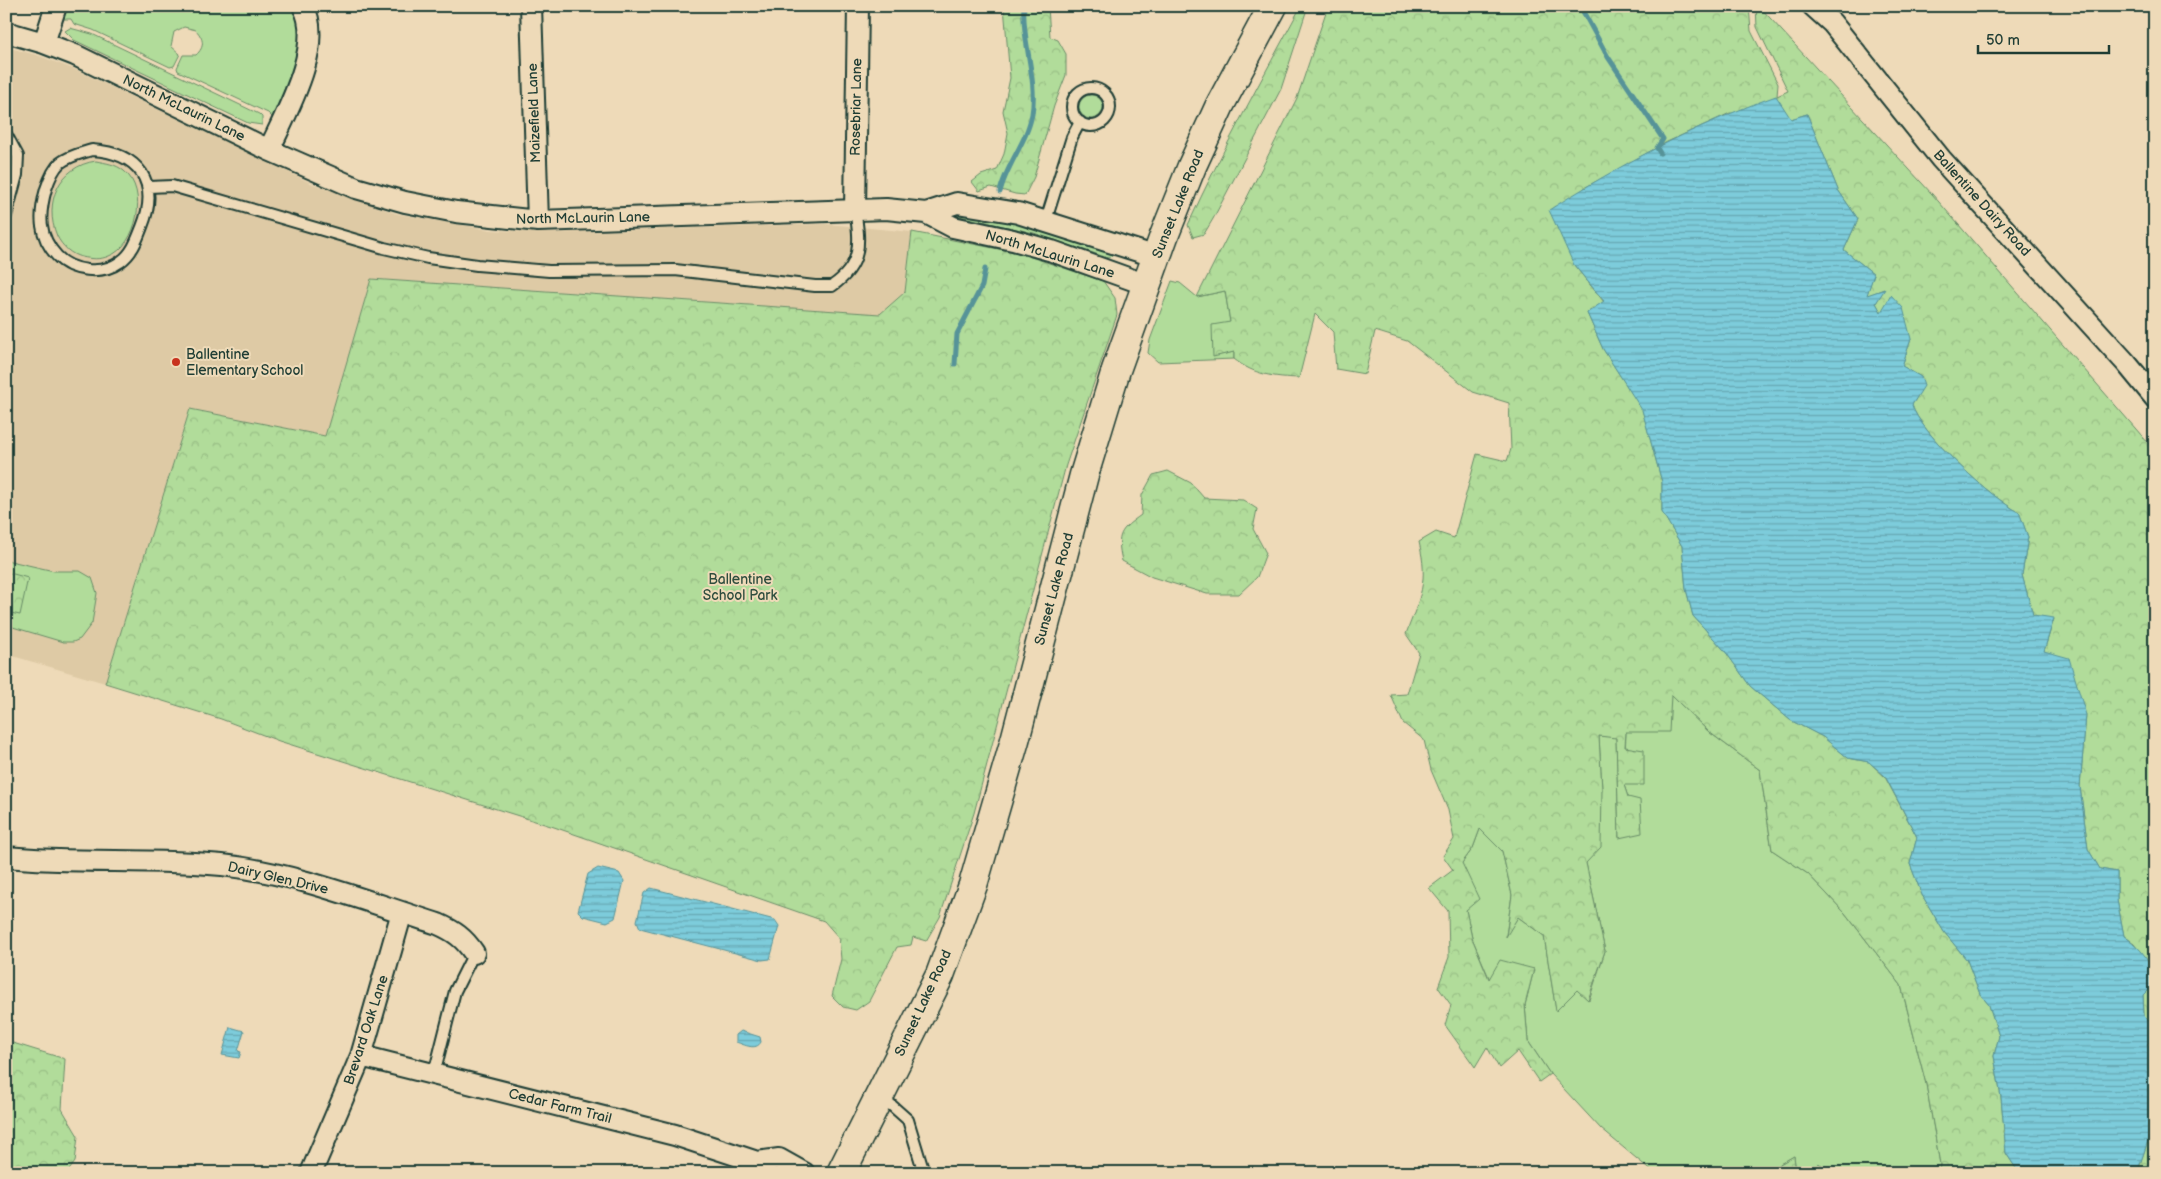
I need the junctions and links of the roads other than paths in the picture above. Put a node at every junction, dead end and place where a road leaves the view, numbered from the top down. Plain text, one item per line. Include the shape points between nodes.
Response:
1 (56, 6) edge
2 (303, 6) edge
3 (530, 6) edge
4 (858, 6) edge
5 (1273, 6) edge
6 (1813, 6) edge
7 (6, 32) edge
8 (44, 42) junction
9 (1080, 122) dead end
10 (6, 134) edge
11 (269, 150) junction
12 (149, 187) junction
13 (855, 209) junction
14 (926, 213) junction
15 (6, 216) edge
16 (1046, 220) junction
17 (538, 221) junction
18 (1157, 257) junction
19 (1146, 285) junction
20 (2155, 398) edge
21 (6, 857) edge
22 (402, 912) junction
23 (474, 953) joint
24 (361, 1056) junction
25 (434, 1074) junction
26 (878, 1094) junction
27 (760, 1167) edge
28 (311, 1173) edge
29 (804, 1173) edge
30 (841, 1173) edge
31 (924, 1173) edge

1 - 8 street
2 - 11 street via 310,34 308,53
3 - 17 street, Maizefield Lane
4 - 13 street, Rosebriar Lane
5 - 18 main road, Sunset Lake Road via 1220,105 1192,166
6 - 20 street, Ballentine Dairy Road via 1832,23 1941,159
7 - 8 street, North McLaurin Lane
8 - 11 street, North McLaurin Lane
9 - 16 lane via 1072,137
10 - 15 lane via 18,156 17,175
11 - 17 street, North McLaurin Lane via 356,188 405,202 456,212
12 - 12 lane via 142,171 126,158 108,151 92,150 60,163 49,178 40,210 48,246 60,259 80,269 101,270 120,262 135,246 150,202
12 - 13 lane via 172,186 428,258 549,271 675,270 815,286 832,286 853,268 859,236
13 - 14 street, North McLaurin Lane
13 - 17 street, North McLaurin Lane
14 - 16 street, North McLaurin Lane via 957,203
14 - 19 street, North McLaurin Lane via 953,227 1052,251
16 - 18 street, North McLaurin Lane
18 - 19 main road, Sunset Lake Road
19 - 26 main road, Sunset Lake Road via 1098,425 973,885 940,975
21 - 22 street, Dairy Glen Drive via 225,866 286,877
22 - 23 street, Dairy Glen Drive via 452,930
22 - 24 street, Brevard Oak Lane
23 - 25 lane via 455,990
24 - 25 street, Cedar Farm Trail
24 - 28 street, Brevard Oak Lane
25 - 27 street, Cedar Farm Trail via 707,1144
26 - 30 main road, Sunset Lake Road
26 - 31 lane via 908,1120
27 - 29 street, Cedar Farm Trail via 779,1160

